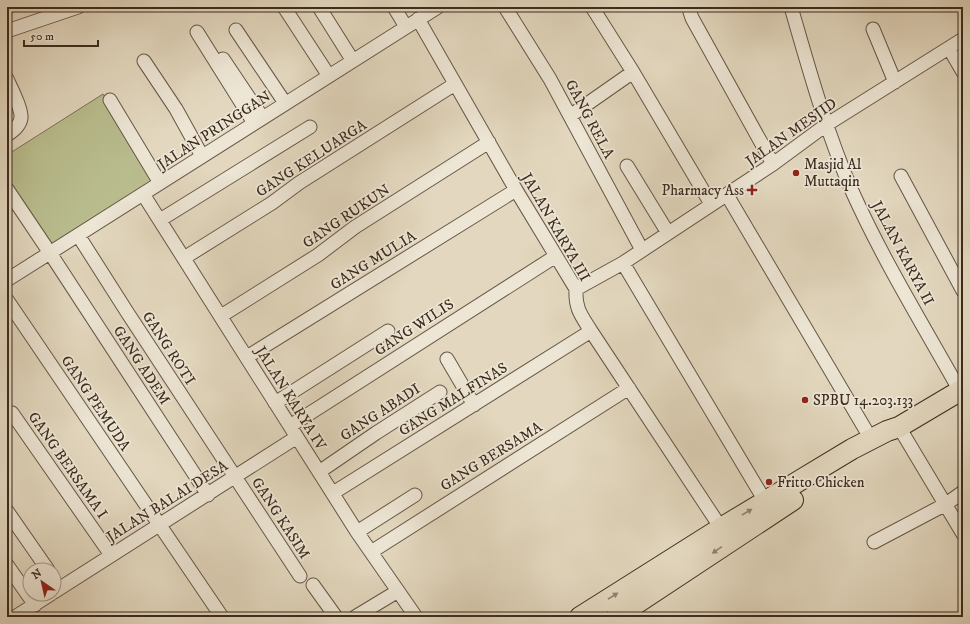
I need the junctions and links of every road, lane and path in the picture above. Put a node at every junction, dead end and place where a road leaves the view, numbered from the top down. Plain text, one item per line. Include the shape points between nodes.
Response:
1 (78, 7) edge
2 (284, 7) edge
3 (319, 7) edge
4 (394, 7) edge
5 (504, 7) edge
6 (592, 7) edge
7 (692, 7) edge
8 (791, 7) edge
9 (433, 8) edge
10 (418, 19) junction
11 (406, 27) junction
12 (873, 29) dead end
13 (236, 30) dead end
14 (7, 31) edge
15 (197, 32) dead end
16 (963, 39) edge
17 (211, 40) dead end
18 (950, 48) junction
19 (144, 60) dead end
20 (353, 61) junction
21 (633, 72) junction
22 (963, 72) edge
23 (329, 76) junction
24 (7, 79) edge
25 (895, 82) junction
26 (455, 84) junction
27 (110, 100) dead end
28 (285, 103) junction
29 (570, 116) junction
30 (21, 119) junction
31 (258, 120) junction
32 (7, 124) edge
33 (826, 126) junction
34 (310, 127) dead end
35 (7, 135) edge
36 (489, 142) junction
37 (202, 156) junction
38 (772, 164) junction
39 (627, 166) dead end
40 (901, 176) dead end
41 (160, 183) junction
42 (7, 189) edge
43 (516, 190) junction
44 (143, 194) junction
45 (727, 194) junction
46 (711, 204) junction
47 (160, 220) junction
48 (668, 233) junction
49 (78, 235) junction
50 (642, 250) junction
51 (50, 253) junction
52 (556, 256) junction
53 (184, 258) junction
54 (623, 263) junction
55 (7, 280) edge
56 (576, 289) junction
57 (963, 291) edge
58 (7, 300) edge
59 (221, 316) junction
60 (388, 331) dead end
61 (591, 331) junction
62 (247, 357) junction
63 (447, 359) dead end
64 (629, 388) junction
65 (961, 390) edge
66 (440, 392) dead end
67 (275, 403) junction
68 (474, 405) junction
69 (12, 413) dead end
70 (290, 426) junction
71 (899, 428) junction
72 (297, 437) junction
73 (871, 439) junction
74 (320, 472) junction
75 (235, 477) junction
76 (963, 492) edge
77 (332, 493) junction
78 (208, 495) junction
79 (415, 495) dead end
80 (765, 501) junction
81 (946, 504) junction
82 (7, 511) edge
83 (160, 524) junction
84 (720, 528) junction
85 (357, 532) junction
86 (963, 534) edge
87 (874, 542) dead end
88 (371, 552) junction
89 (111, 555) junction
90 (42, 562) edge
91 (7, 565) edge
92 (300, 576) dead end
93 (62, 584) edge
94 (314, 585) dead end
95 (398, 591) junction
96 (38, 602) edge
97 (35, 604) junction
98 (15, 617) edge
99 (222, 617) edge
100 (336, 617) edge
101 (355, 617) edge
102 (416, 617) edge
103 (580, 617) edge
104 (616, 617) edge

1 - 14 street
2 - 23 street
3 - 20 street
4 - 11 street
5 - 29 street, GANG RELA via 550,79
6 - 21 street
7 - 38 street via 692,18
8 - 33 street, JALAN KARYA II
9 - 10 street, JALAN PRINGGAN
10 - 11 street, JALAN PRINGGAN
10 - 26 street, JALAN KARYA III
11 - 20 street, JALAN PRINGGAN
12 - 25 street
13 - 28 street
15 - 31 street
16 - 18 street, JALAN MESJID
17 - 31 street
18 - 22 street
18 - 25 street, JALAN MESJID
19 - 37 street via 176,109
20 - 23 street, JALAN PRINGGAN
21 - 29 street
21 - 46 street
23 - 28 street, JALAN PRINGGAN
24 - 30 street
25 - 33 street, JALAN MESJID
26 - 36 street, JALAN KARYA III
26 - 53 street, GANG KELUARGA
27 - 41 street
28 - 31 street, JALAN PRINGGAN
29 - 50 street, GANG RELA
30 - 32 street
30 - 35 street via 17,127
31 - 37 street, JALAN PRINGGAN
33 - 38 street, JALAN MESJID
33 - 65 street, JALAN KARYA II via 885,258
34 - 47 street
36 - 43 street, JALAN KARYA III
36 - 59 street, GANG RUKUN
37 - 41 street, JALAN PRINGGAN
38 - 45 street, JALAN MESJID
39 - 48 street
40 - 57 street
41 - 44 street, JALAN PRINGGAN
42 - 51 street, GANG ADEM
43 - 52 street, JALAN KARYA III
43 - 62 street, GANG MULIA
44 - 47 street, JALAN KARYA IV
44 - 49 street, JALAN PRINGGAN
45 - 46 street, JALAN MESJID
45 - 73 street
46 - 48 street, JALAN MESJID
47 - 53 street, JALAN KARYA IV
48 - 50 street, JALAN MESJID
49 - 51 street, JALAN PRINGGAN
49 - 75 street, GANG ROTI
50 - 54 street, JALAN MESJID
51 - 55 street, JALAN PRINGGAN
51 - 78 street, GANG ADEM
52 - 56 street, JALAN KARYA III
52 - 70 street, GANG WILIS
53 - 59 street, JALAN KARYA IV
54 - 56 street, JALAN MESJID
54 - 80 street
56 - 61 street, JALAN KARYA III via 578,309
58 - 83 street, GANG PEMUDA
59 - 62 street, JALAN KARYA IV
60 - 67 street
61 - 64 street, JALAN KARYA III
61 - 68 street, GANG MALFINAS
62 - 67 street, JALAN KARYA IV
63 - 68 street
64 - 84 street, JALAN KARYA III
64 - 88 street, GANG BERSAMA
65 - 71 highway
66 - 74 street, GANG ABADI
67 - 70 street, JALAN KARYA IV
68 - 77 street, GANG MALFINAS
69 - 89 street, GANG BERSAMA I
70 - 72 street, JALAN KARYA IV
71 - 73 highway
71 - 81 street
71 -> 104 highway via 892,438 825,479
72 - 74 street, JALAN KARYA IV
72 - 75 street, JALAN BALAI DESA
73 - 80 highway
74 - 77 street, JALAN KARYA IV
75 - 78 street, JALAN BALAI DESA
75 - 92 street, GANG KASIM
76 - 81 street
77 - 85 street, JALAN KARYA IV
78 - 83 street, JALAN BALAI DESA
79 - 85 street
84 -> 80 highway
81 - 86 street
81 - 87 street
82 - 90 street
83 - 89 street, JALAN BALAI DESA
83 - 99 street, GANG PEMUDA
103 -> 84 highway
85 - 88 street, JALAN KARYA IV
88 - 95 street, JALAN KARYA IV
89 - 93 street, JALAN BALAI DESA
91 - 97 street
94 - 100 street
95 - 101 street
95 - 102 street, JALAN KARYA IV
96 - 97 street, JALAN BALAI DESA
97 - 98 street, JALAN BALAI DESA

